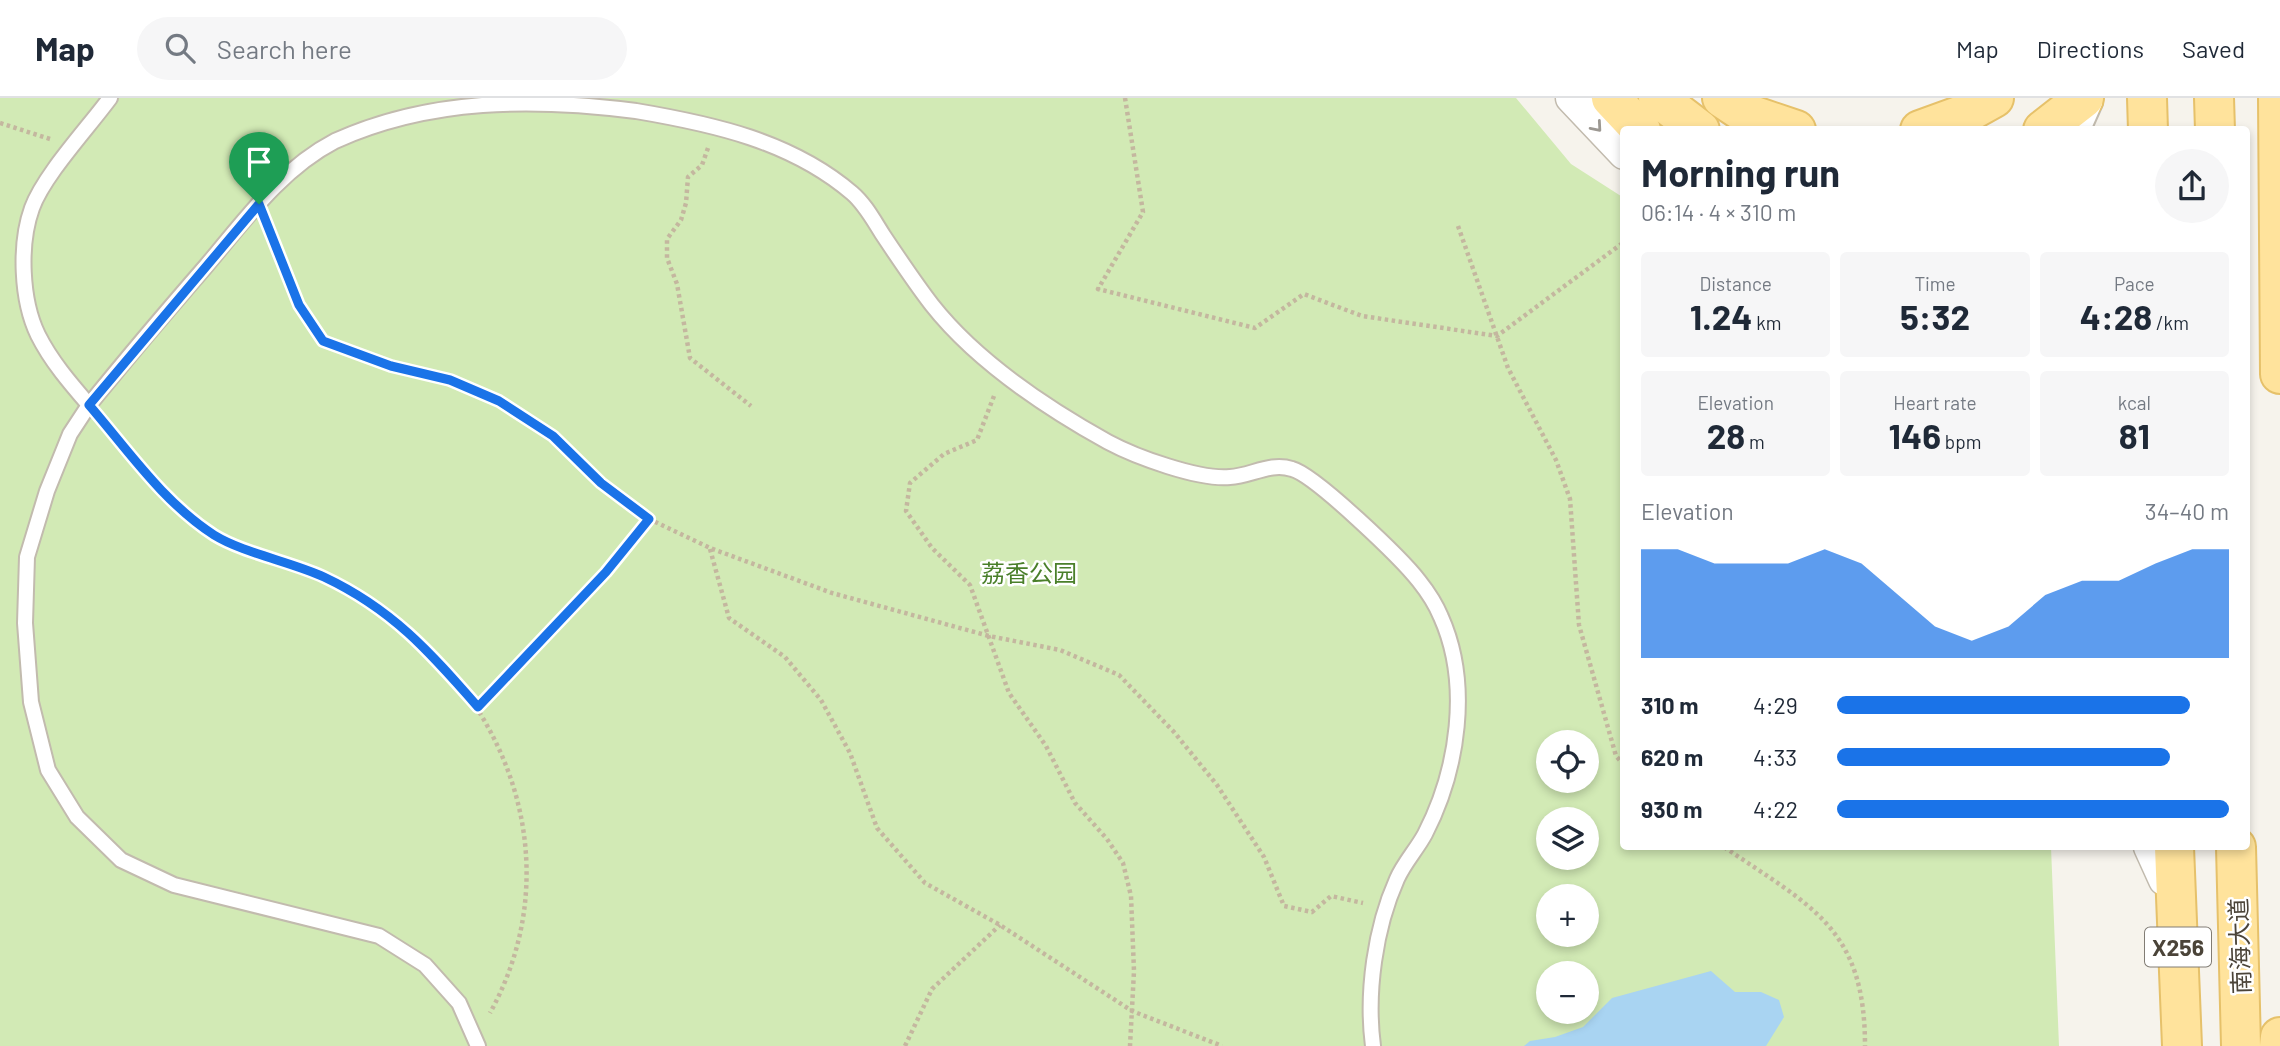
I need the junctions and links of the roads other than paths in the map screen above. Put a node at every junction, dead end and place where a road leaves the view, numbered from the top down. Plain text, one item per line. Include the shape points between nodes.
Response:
1 (110, 98) edge
2 (1571, 98) edge
3 (1611, 98) edge
4 (1658, 98) edge
5 (1722, 98) edge
6 (1994, 98) edge
7 (2084, 98) edge
8 (2096, 98) edge
9 (2147, 98) edge
10 (2214, 98) edge
11 (2278, 98) edge
12 (1637, 126) edge
13 (1695, 126) edge
14 (1784, 126) edge
15 (1931, 126) edge
16 (2048, 126) edge
17 (2085, 126) edge
18 (2148, 126) edge
19 (2215, 126) edge
20 (1620, 151) edge
21 (2279, 354) edge
22 (2280, 374) edge
23 (89, 405) junction
24 (2236, 850) edge
25 (2162, 855) edge
26 (2280, 1037) edge
27 (477, 1042) edge
28 (1373, 1046) edge
29 (2182, 1046) edge
30 (2241, 1046) edge
31 (2279, 1046) edge

1 - 23 lane via 33,206 23,241 24,281 37,333 59,371
2 -> 20 street
3 - 12 main road
4 - 13 main road
5 - 14 main road via 1743,112
6 - 15 main road
7 - 16 main road
8 - 17 lane
9 - 18 main road
10 - 19 main road
11 - 21 main road
21 - 22 main road
23 - 27 lane via 70,434 27,557 24,623 31,702 48,770 77,817 121,860 174,885 379,936 425,965 459,1003
23 - 28 lane via 273,187 331,142 391,117 451,102 510,98 581,102 764,140 825,172 859,198 932,305 965,343 1002,371 1112,444 1172,466 1224,478 1272,466 1294,469 1319,484 1419,580 1442,620 1459,705 1441,794 1425,834 1398,875 1387,908 1372,996
24 - 30 main road, 南海大道 / X256
25 - 29 main road, X256 via 2179,983
26 - 31 main road

